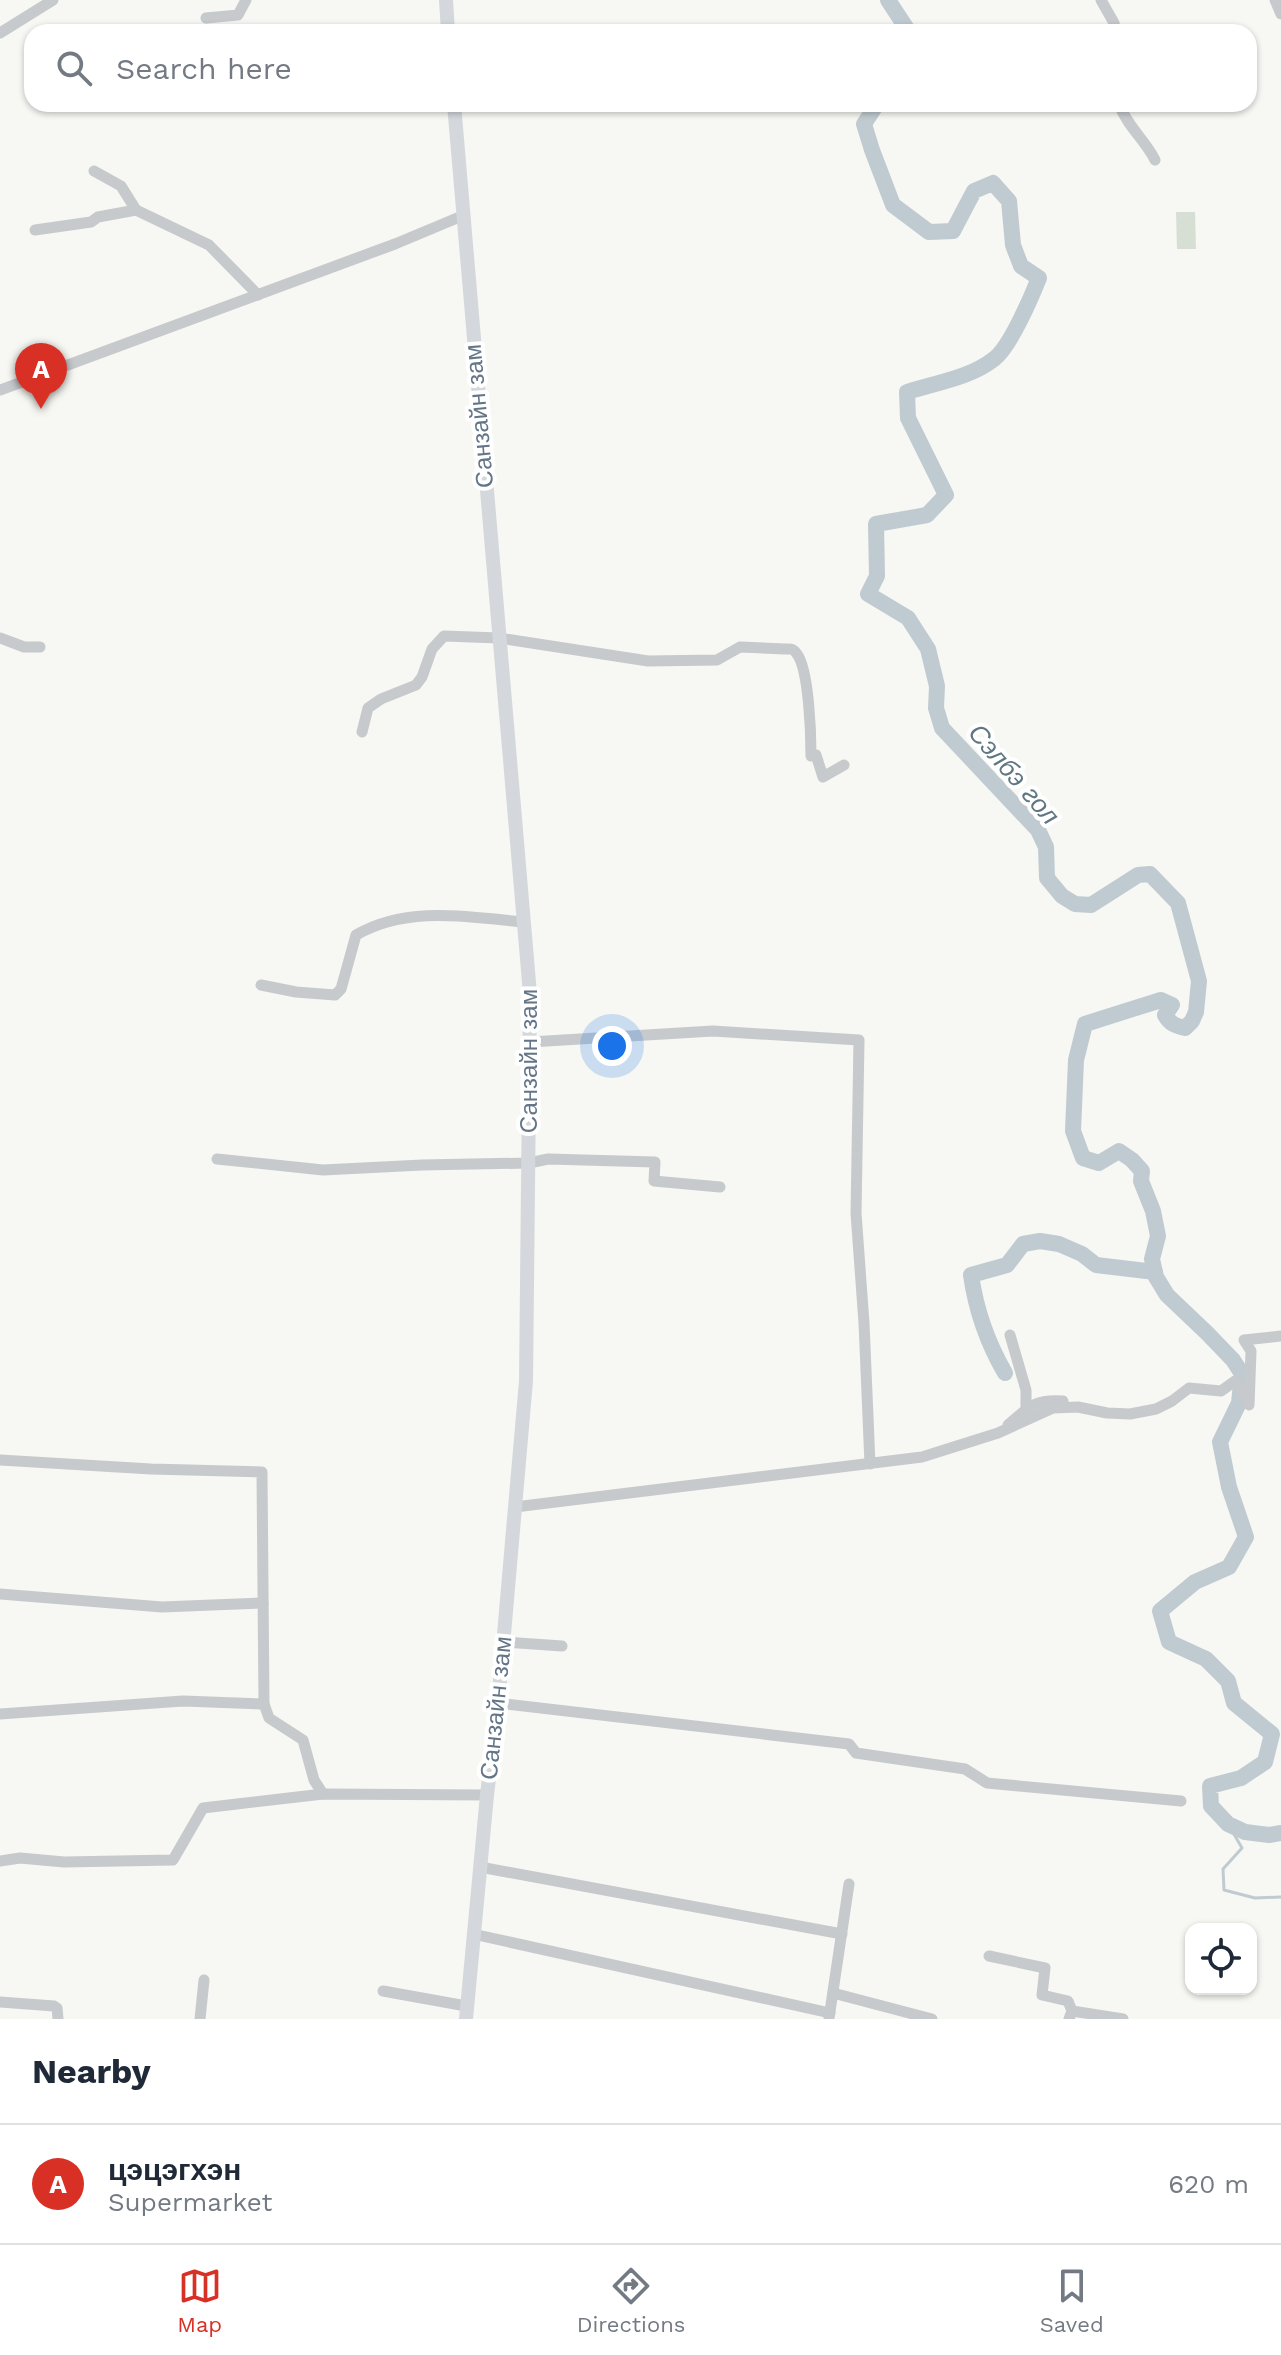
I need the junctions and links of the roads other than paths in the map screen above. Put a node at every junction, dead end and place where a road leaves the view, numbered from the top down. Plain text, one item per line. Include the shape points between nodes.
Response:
1 (53, 0) edge
2 (246, 0) edge
3 (446, 0) edge
4 (1101, 0) edge
5 (1275, 0) edge
6 (1281, 14) edge
7 (206, 18) dead end
8 (448, 24) edge
9 (1114, 24) edge
10 (0, 33) edge
11 (455, 112) edge
12 (1123, 112) edge
13 (1155, 160) dead end
14 (94, 171) dead end
15 (136, 210) junction
16 (462, 216) junction
17 (35, 230) dead end
18 (258, 295) junction
19 (0, 390) edge
20 (0, 638) edge
21 (499, 638) junction
22 (40, 647) dead end
23 (362, 732) dead end
24 (844, 765) dead end
25 (524, 922) junction
26 (261, 985) dead end
27 (530, 1042) junction
28 (217, 1159) dead end
29 (529, 1163) junction
30 (720, 1187) dead end
31 (1010, 1335) dead end
32 (1281, 1336) edge
33 (1078, 1407) junction
34 (1026, 1408) junction
35 (998, 1433) junction
36 (0, 1460) edge
37 (870, 1464) junction
38 (515, 1507) junction
39 (0, 1594) edge
40 (263, 1603) junction
41 (504, 1642) junction
42 (562, 1646) dead end
43 (498, 1703) junction
44 (264, 1704) junction
45 (0, 1714) edge
46 (323, 1794) junction
47 (487, 1795) junction
48 (1181, 1801) dead end
49 (0, 1861) edge
50 (480, 1867) junction
51 (849, 1884) dead end
52 (473, 1934) junction
53 (842, 1934) junction
54 (989, 1956) dead end
55 (204, 1980) dead end
56 (383, 1991) dead end
57 (833, 1993) junction
58 (0, 2002) edge
59 (466, 2012) edge
60 (1070, 2015) edge
61 (830, 2016) edge
62 (58, 2019) edge
63 (200, 2019) edge
64 (932, 2019) edge
65 (1123, 2019) edge

1 - 10 street
2 - 7 street via 238,15
3 - 8 main road
4 - 9 street
5 - 6 street
11 - 16 main road, Санзайн зам
12 - 13 street
14 - 15 street via 121,186
15 - 17 street
15 - 18 street via 209,245
16 - 18 street
16 - 21 main road, Санзайн зам
18 - 19 street
20 - 22 street
21 - 23 street via 444,636 416,685 368,708
21 - 24 street via 648,661 717,660 740,647 792,650 804,677 811,756 816,755 823,777
21 - 25 main road, Санзайн зам
25 - 26 street via 434,915 394,920 356,935 335,995
25 - 27 main road, Санзайн зам
27 - 29 main road, Санзайн зам
27 - 37 street via 713,1031 859,1040 856,1213
28 - 29 street via 323,1170
29 - 30 street via 655,1162 654,1181
29 - 38 main road, Санзайн зам via 526,1381
31 - 34 street via 1024,1380
32 - 33 street via 1244,1340 1251,1351 1249,1405 1235,1381 1221,1391 1189,1388 1156,1409 1130,1414
33 - 34 street via 1040,1401
33 - 35 street via 1053,1408
34 - 35 street
35 - 37 street via 922,1457
36 - 40 street via 262,1472
37 - 38 street
38 - 41 main road, Санзайн зам
39 - 40 street via 162,1607
40 - 44 street
41 - 42 street
41 - 43 main road, Санзайн зам
43 - 47 main road, Санзайн зам
43 - 48 street via 849,1744 856,1753 965,1769 987,1783
44 - 45 street via 183,1701
44 - 46 street via 269,1718 303,1740
46 - 47 street
46 - 49 street via 203,1808 173,1860
47 - 50 main road, Санзайн зам
50 - 52 main road, Санзайн зам
50 - 53 street
51 - 53 street
52 - 59 main road, Санзайн зам
52 - 61 street
53 - 57 street
54 - 60 street via 1045,1968 1042,1995 1068,2001
55 - 63 street
56 - 59 street
57 - 61 street
57 - 64 street
58 - 62 street via 54,2006
60 - 65 street

